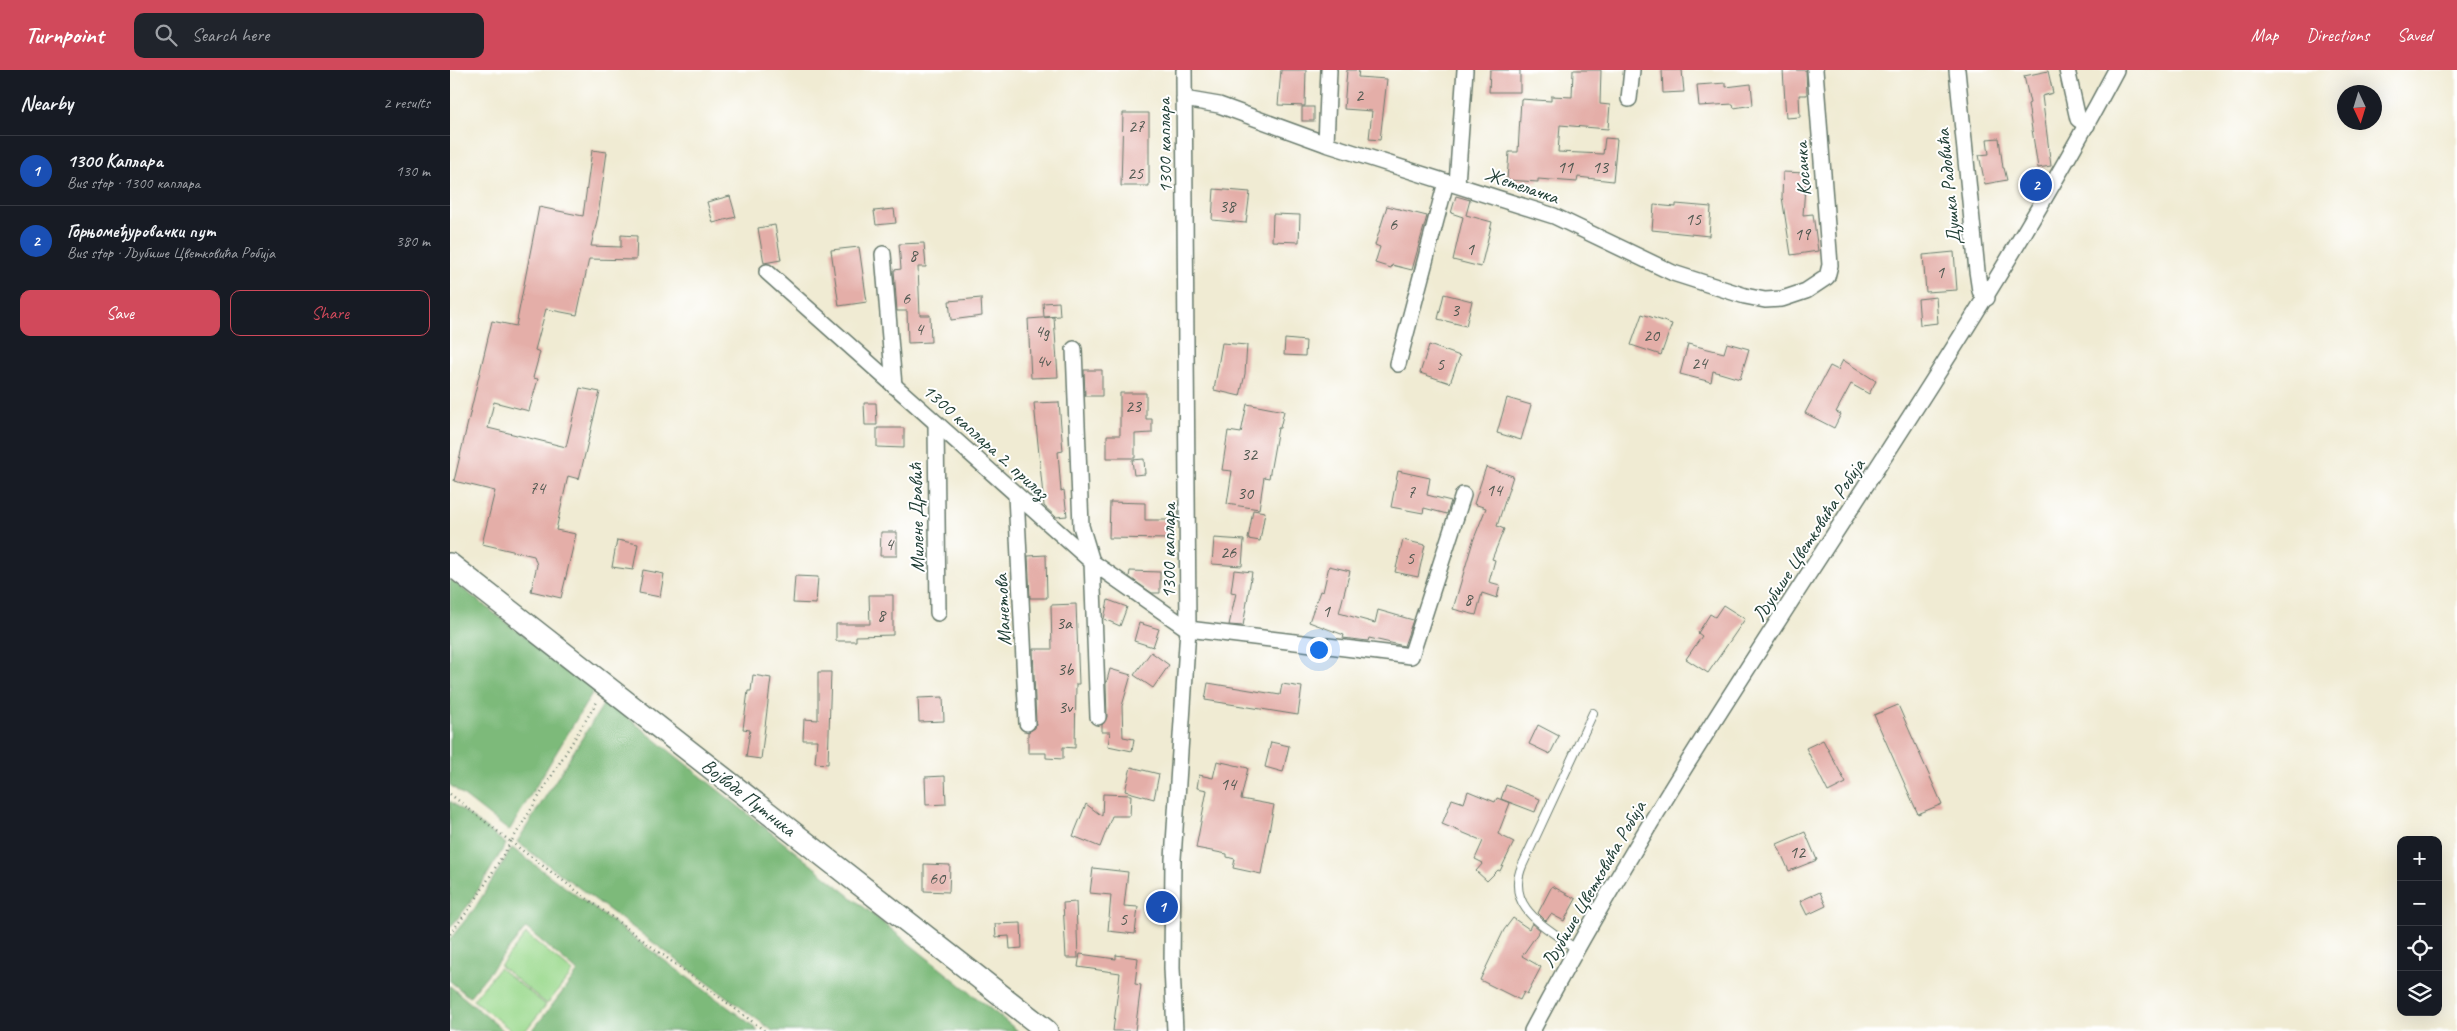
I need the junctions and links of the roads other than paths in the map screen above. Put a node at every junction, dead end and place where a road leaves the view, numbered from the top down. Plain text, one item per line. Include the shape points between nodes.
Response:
1 (1184, 70) edge
2 (1329, 70) edge
3 (1465, 70) edge
4 (1632, 70) edge
5 (1815, 70) edge
6 (1957, 70) edge
7 (2067, 70) edge
8 (2116, 70) edge
9 (1184, 99) junction
10 (1629, 99) dead end
11 (2087, 125) junction
12 (1326, 144) junction
13 (1452, 183) junction
14 (883, 254) dead end
15 (1830, 265) joint
16 (767, 272) dead end
17 (1987, 298) junction
18 (1074, 349) dead end
19 (1398, 364) dead end
20 (894, 386) junction
21 (936, 423) junction
22 (1016, 494) junction
23 (1463, 495) dead end
24 (1092, 562) junction
25 (450, 564) edge
26 (938, 613) dead end
27 (1188, 629) junction
28 (1592, 714) dead end
29 (1098, 717) dead end
30 (1028, 723) dead end
31 (1578, 950) junction
32 (1047, 1031) edge
33 (1176, 1031) edge
34 (1532, 1031) edge

1 - 9 street, 1300 каплара
2 - 12 street
3 - 13 street
4 - 10 street
5 - 15 street, Косачка
6 - 17 street, Душка Радовића via 1977,271 1980,291
7 - 11 street via 2078,119
8 - 11 street, Љубише Цветковића Робија
9 - 12 street, Жетелачка via 1219,105
9 - 27 street, 1300 каплара
11 - 17 street, Љубише Цветковића Робија
12 - 13 street, Жетелачка
13 - 15 street, Жетелачка via 1554,216 1673,273 1745,296 1782,299 1806,291 1827,277
13 - 19 street
14 - 20 street
16 - 20 street, 1300 каплара 2. прилаз
17 - 31 street, Љубише Цветковића Робија via 1673,787
18 - 24 street via 1081,526
20 - 21 street, 1300 каплара 2. прилаз
21 - 22 street, 1300 каплара 2. прилаз
21 - 26 street, Милене Дравић
22 - 24 street, 1300 каплара 2. прилаз
22 - 30 street, Манетова
23 - 27 street via 1411,656
24 - 27 street, 1300 каплара 2. прилаз
24 - 29 street
25 - 32 street, Војводе Путника
27 - 33 street, 1300 каплара via 1173,859 1172,968
28 - 31 lane via 1522,866 1518,882 1519,898 1526,911
31 - 34 street, Љубише Цветковића Робија

